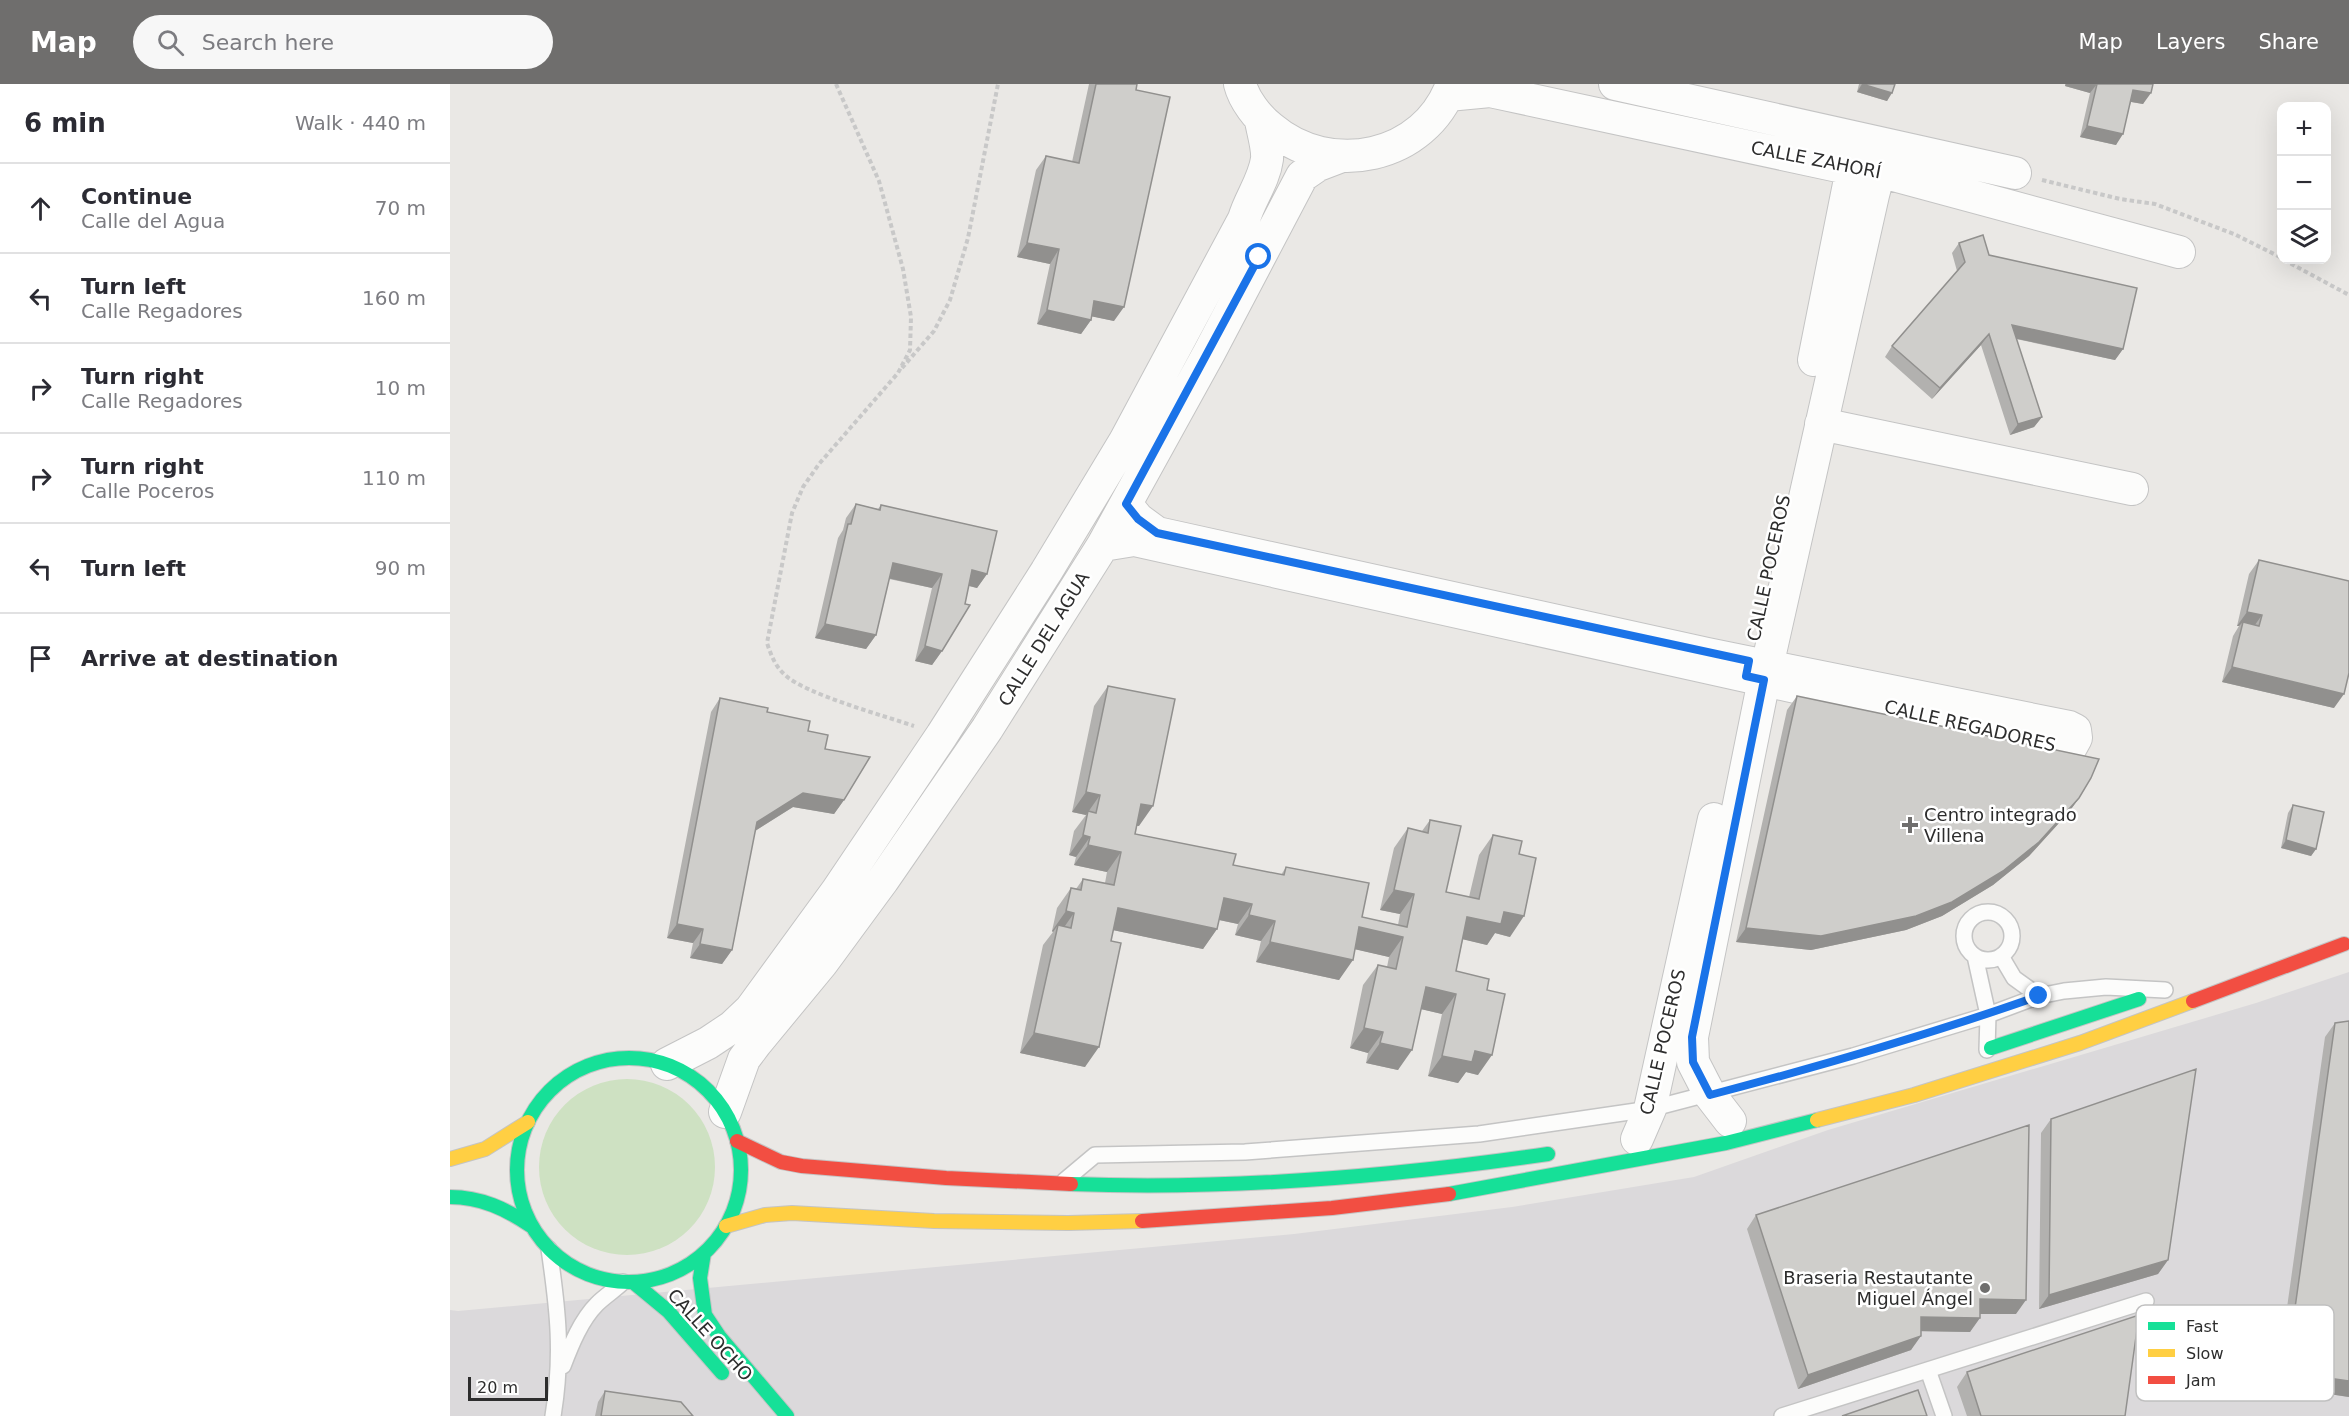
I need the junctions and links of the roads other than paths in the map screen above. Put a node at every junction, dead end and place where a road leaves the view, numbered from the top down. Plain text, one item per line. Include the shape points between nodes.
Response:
1 (1240, 84) edge
2 (1615, 84) edge
3 (1450, 89) edge
4 (1262, 121) junction
5 (1339, 157) junction
6 (1873, 162) junction
7 (2015, 173) road end
8 (2180, 252) dead end
9 (1821, 424) junction
10 (2132, 489) dead end
11 (1126, 504) junction
12 (1103, 545) junction
13 (1757, 670) junction
14 (2346, 943) edge
15 (1975, 956) junction
16 (2001, 956) junction
17 (2221, 976) dead end
18 (2171, 989) joint
19 (2039, 996) junction
20 (1988, 1015) junction
21 (1982, 1051) junction
22 (667, 1064) junction
23 (1974, 1077) junction
24 (725, 1112) junction
25 (1727, 1114) junction
26 (528, 1122) junction
27 (1640, 1132) junction
28 (737, 1141) junction
29 (1557, 1152) dead end
30 (450, 1159) edge
31 (1062, 1183) junction
32 (450, 1197) edge
33 (531, 1226) junction
34 (726, 1226) junction
35 (549, 1249) junction
36 (704, 1253) junction
37 (628, 1282) junction
38 (2146, 1301) dead end
39 (1928, 1370) junction
40 (559, 1377) junction
41 (730, 1383) dead end
42 (552, 1416) edge
43 (787, 1416) edge
44 (1782, 1416) edge
45 (1944, 1416) edge

1 - 4 street
2 - 6 street, CALLE ZAHORÍ
3 - 5 street via 1429,122 1403,142 1372,155
3 - 6 street, CALLE ZAHORÍ via 1490,91
4 - 5 street via 1284,140 1311,152
4 - 22 street, CALLE DEL AGUA via 1267,157 1244,219 1125,441 1046,572 837,891 751,1009 708,1043
5 - 11 street, CALLE DEL AGUA via 1302,176
6 - 7 street, CALLE ZAHORÍ
6 - 8 street, CALLE ZAHORÍ
6 - 9 street, CALLE POCEROS
6 - 13 street, CALLE POCEROS via 1810,379
9 - 10 street
9 - 13 street, CALLE POCEROS
11 - 12 street, CALLE DEL AGUA
11 - 13 street, CALLE REGADORES via 1157,533
12 - 13 street, CALLE REGADORES via 1134,540
12 - 24 street, CALLE DEL AGUA via 987,729 883,880 744,1059
13 - 13 street, CALLE REGADORES via 2065,747 2071,747 2076,738 2070,727
13 - 25 street, CALLE POCEROS via 1692,1037 1693,1062
13 - 27 street, CALLE POCEROS
14 - 17 street
14 - 23 street via 2080,1043
15 - 16 lane
15 - 16 lane via 1965,943 1966,927 1976,915 1992,912 2000,914 2010,927 2011,943
15 - 20 lane
16 - 19 lane via 2014,978
18 - 19 lane via 2106,987
18 - 21 street
19 - 20 lane
20 - 21 lane
20 - 25 lane via 1843,1059
21 - 23 lane via 1982,1064
22 - 24 street via 690,1075
22 - 26 street via 634,1058 602,1061 572,1074 546,1094
23 - 34 street via 1725,1143 1449,1194 1371,1204 1216,1217 1068,1223 792,1213 765,1215
24 - 28 street
25 - 27 lane
26 - 30 street via 484,1149
26 - 33 street via 519,1147 517,1174 521,1201
27 - 31 lane via 1479,1134 1245,1152 1095,1155
28 - 31 street via 781,1162 802,1166 935,1178
28 - 34 street via 741,1170 737,1199
29 - 31 street via 1418,1170 1275,1182
32 - 33 street via 465,1196 492,1205
33 - 35 street
34 - 36 street
35 - 37 street via 583,1273
35 - 40 lane via 558,1310
36 - 37 street via 675,1272
36 - 43 street, CALLE OCHO via 700,1278 705,1315 718,1336
37 - 40 lane via 597,1304 588,1316
37 - 41 street, CALLE OCHO via 668,1311
38 - 39 lane
39 - 44 lane
39 - 45 lane
40 - 42 lane

